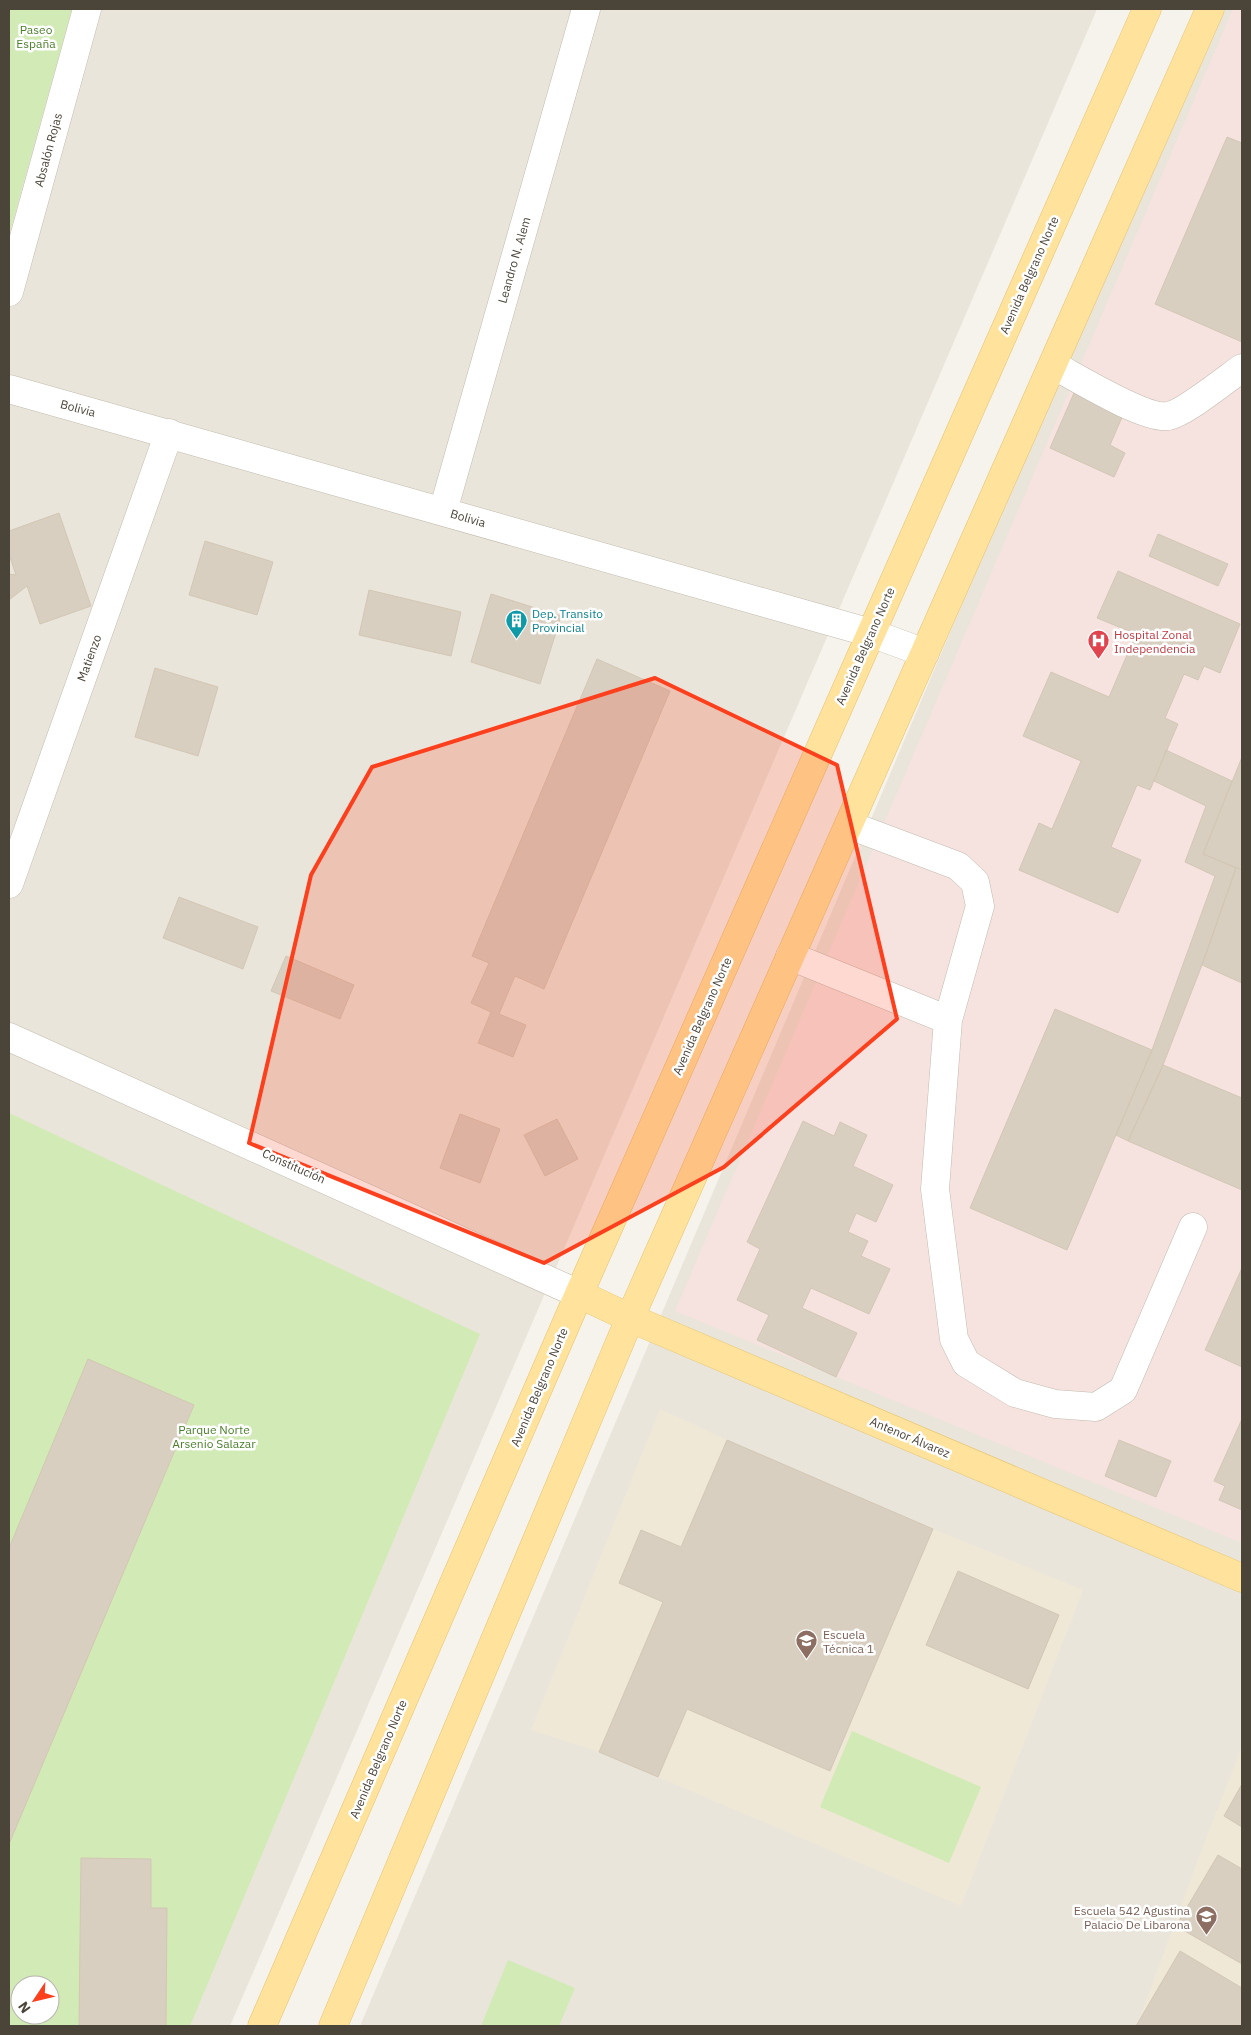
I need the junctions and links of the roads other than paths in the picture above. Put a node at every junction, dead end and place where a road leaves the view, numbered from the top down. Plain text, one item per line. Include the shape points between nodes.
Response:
1 (87, 9) edge
2 (586, 9) edge
3 (1147, 9) edge
4 (1210, 9) edge
5 (9, 292) edge
6 (1053, 364) junction
7 (1242, 368) edge
8 (9, 389) edge
9 (170, 433) junction
10 (443, 510) junction
11 (871, 633) junction
12 (925, 653) junction
13 (849, 825) junction
14 (9, 884) edge
15 (790, 956) junction
16 (948, 1020) junction
17 (9, 1037) edge
18 (1193, 1227) dead end
19 (579, 1294) junction
20 (630, 1318) junction
21 (1242, 1578) edge
22 (262, 2026) edge
23 (333, 2026) edge

1 - 5 street, Absalón Rojas
2 - 10 street, Leandro N. Alem
3 - 11 main road, Avenida Belgrano Norte
4 - 6 main road
6 - 7 street via 1142,412 1168,416
6 - 12 main road
8 - 9 street, Bolivia
9 - 10 street, Bolivia
9 - 14 street, Matienzo
10 - 11 street, Bolivia
11 - 12 street, Bolivia
11 - 19 main road, Avenida Belgrano Norte
12 - 13 main road
13 - 15 main road
13 - 16 street via 958,866 975,882 980,906
15 - 16 street
15 - 20 main road
16 - 18 street via 935,1189 954,1339 966,1363 1015,1392 1055,1404 1096,1407 1123,1390
17 - 19 street, Constitución
19 - 20 main road, Antenor Álvarez
19 - 22 main road, Avenida Belgrano Norte
20 - 21 main road, Antenor Álvarez
20 - 23 main road

